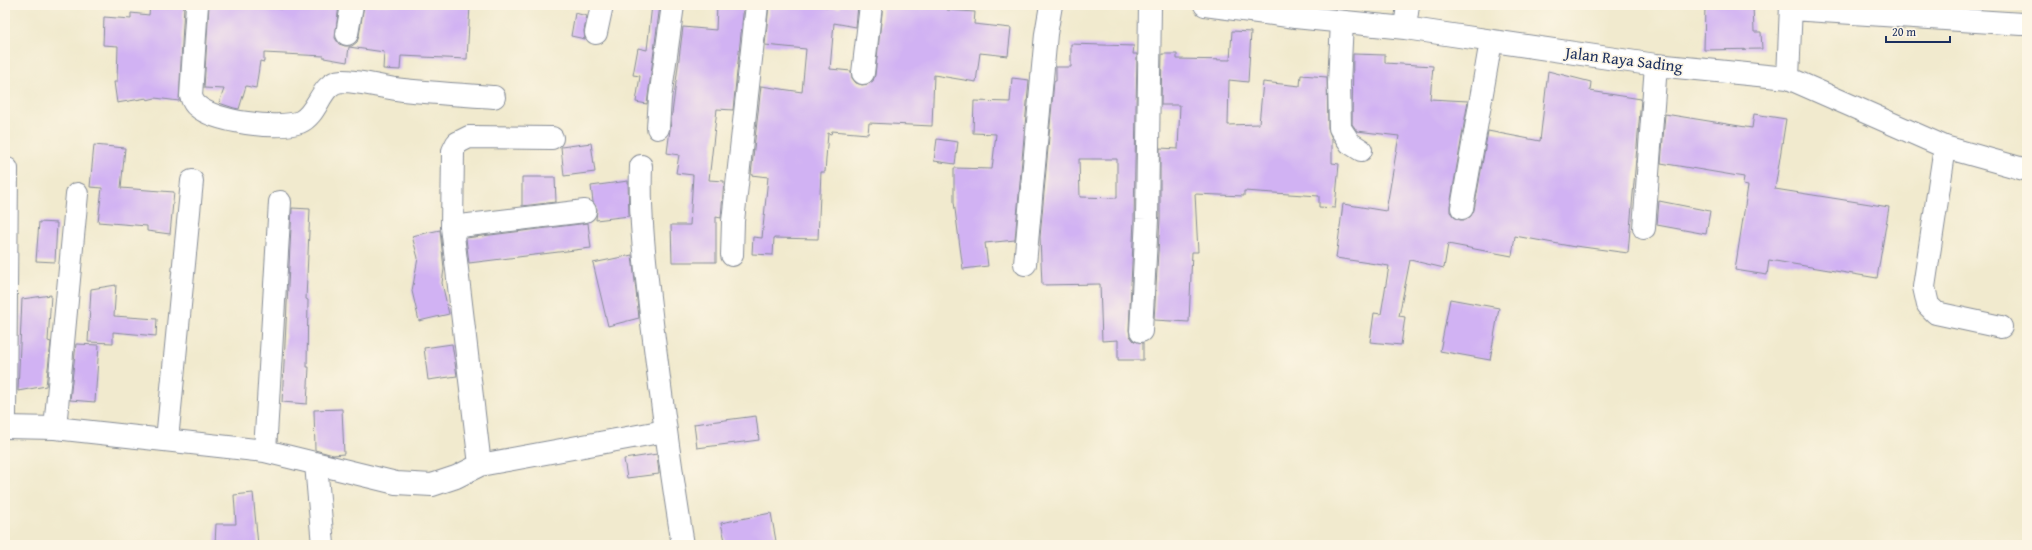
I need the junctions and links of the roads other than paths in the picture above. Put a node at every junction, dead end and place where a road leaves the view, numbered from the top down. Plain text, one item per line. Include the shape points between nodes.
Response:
1 (196, 5) edge
2 (352, 5) edge
3 (602, 5) edge
4 (673, 5) edge
5 (757, 5) edge
6 (871, 5) edge
7 (1051, 5) edge
8 (1150, 5) edge
9 (1205, 5) edge
10 (1408, 5) edge
11 (1791, 7) edge
12 (1321, 12) edge
13 (1342, 22) junction
14 (2027, 23) edge
15 (1405, 28) junction
16 (596, 33) dead end
17 (347, 34) dead end
18 (1491, 41) junction
19 (1656, 65) junction
20 (862, 72) dead end
21 (1788, 78) junction
22 (494, 97) dead end
23 (658, 128) dead end
24 (552, 138) dead end
25 (1946, 147) junction
26 (1361, 150) dead end
27 (641, 166) dead end
28 (7, 170) dead end
29 (2027, 170) edge
30 (192, 181) dead end
31 (77, 194) dead end
32 (280, 202) dead end
33 (1462, 208) dead end
34 (585, 211) dead end
35 (452, 227) junction
36 (1644, 228) dead end
37 (732, 255) dead end
38 (1025, 264) dead end
39 (2001, 328) dead end
40 (1141, 331) dead end
41 (5, 415) edge
42 (5, 427) edge
43 (55, 428) junction
44 (665, 432) junction
45 (167, 440) junction
46 (265, 451) junction
47 (316, 464) junction
48 (480, 465) junction
49 (323, 545) edge
50 (683, 545) edge

1 - 22 street via 191,96 196,106 208,114 241,122 272,125 301,121 312,113 328,86 341,81 403,90
2 - 17 street
3 - 16 street
4 - 23 street
5 - 37 street via 733,221
6 - 20 street
7 - 38 street via 1046,34
8 - 40 street via 1147,219
9 - 12 street, Jalan Raya Sading
10 - 15 street
11 - 14 street
11 - 21 street
12 - 13 street, Jalan Raya Sading
13 - 15 street, Jalan Raya Sading
13 - 26 street via 1340,128 1350,143
15 - 18 street, Jalan Raya Sading
18 - 19 street, Jalan Raya Sading
18 - 33 street
19 - 21 street, Jalan Raya Sading
19 - 36 street
21 - 25 street, Jalan Raya Sading
24 - 35 street via 469,137 457,143 453,151
25 - 29 street, Jalan Raya Sading
25 - 39 street via 1924,287 1928,305 1936,313
27 - 44 street via 643,238
28 - 41 street
30 - 45 street
31 - 43 street
32 - 46 street
34 - 35 street
35 - 48 street
42 - 43 street
43 - 45 street
44 - 48 street
44 - 50 street
45 - 46 street
46 - 47 street
47 - 48 street via 396,483 432,485
47 - 49 street

